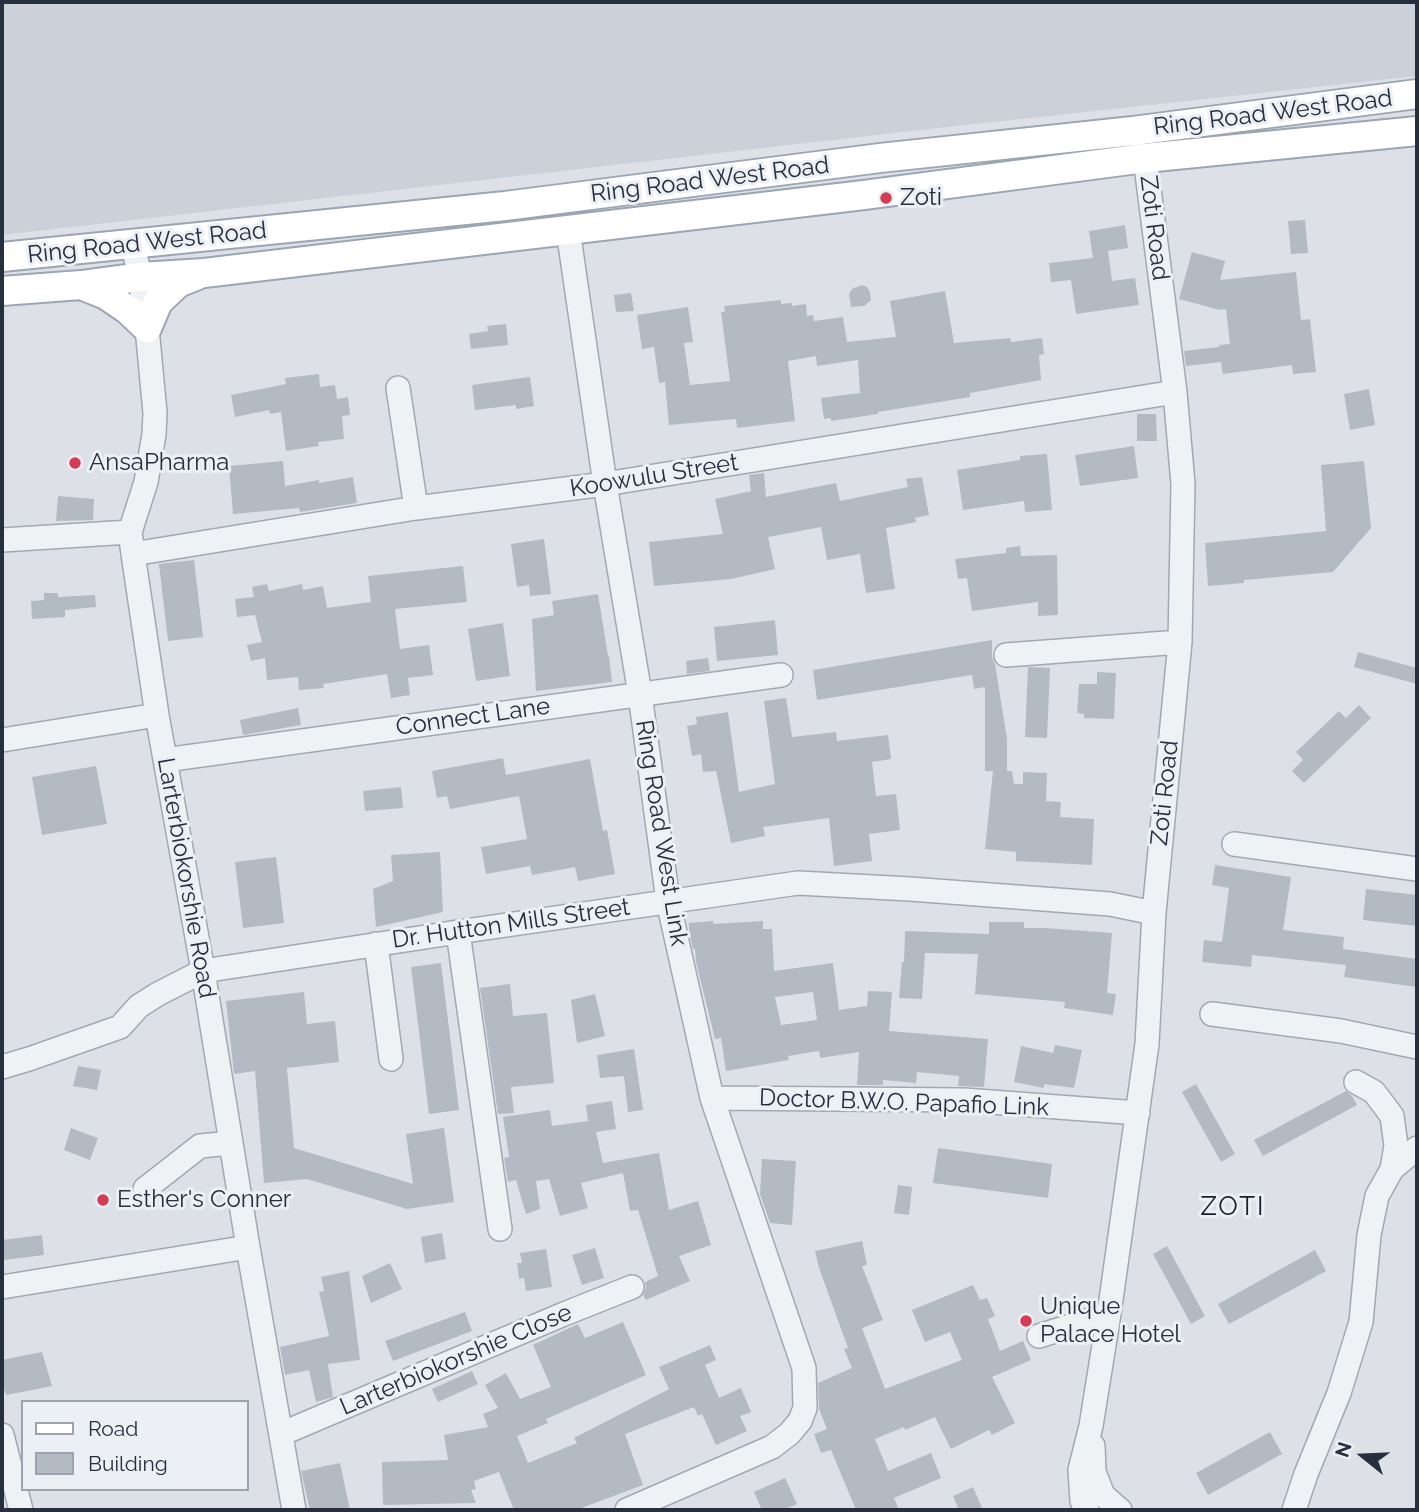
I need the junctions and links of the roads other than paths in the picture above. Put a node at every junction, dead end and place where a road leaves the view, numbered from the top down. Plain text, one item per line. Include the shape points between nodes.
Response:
1 (1417, 94) edge
2 (1417, 131) edge
3 (1144, 158) junction
4 (326, 224) junction
5 (568, 230) junction
6 (133, 245) junction
7 (2, 257) edge
8 (204, 273) junction
9 (140, 277) junction
10 (81, 285) junction
11 (2, 291) edge
12 (147, 328) junction
13 (398, 388) dead end
14 (1175, 392) junction
15 (605, 484) junction
16 (416, 508) junction
17 (2, 540) edge
18 (132, 543) junction
19 (1180, 642) junction
20 (1006, 655) dead end
21 (781, 675) dead end
22 (640, 694) junction
23 (157, 715) junction
24 (2, 740) edge
25 (165, 760) junction
26 (1234, 844) dead end
27 (1417, 869) edge
28 (668, 901) junction
29 (1154, 913) junction
30 (458, 932) junction
31 (376, 944) junction
32 (203, 971) junction
33 (1212, 1014) dead end
34 (1417, 1046) edge
35 (391, 1059) dead end
36 (2, 1067) edge
37 (1356, 1082) dead end
38 (712, 1098) junction
39 (1138, 1113) junction
40 (231, 1143) junction
41 (1417, 1148) edge
42 (1391, 1168) junction
43 (145, 1189) dead end
44 (500, 1229) dead end
45 (248, 1247) junction
46 (2, 1287) edge
47 (632, 1287) dead end
48 (1109, 1314) junction
49 (1039, 1336) dead end
50 (1091, 1426) junction
51 (281, 1434) junction
52 (2, 1435) edge
53 (21, 1510) edge
54 (294, 1510) edge
55 (627, 1510) edge
56 (1087, 1510) edge
57 (1120, 1510) edge
58 (1294, 1510) edge

1 - 4 main road, Ring Road West Road
2 - 3 main road, Ring Road West Road
3 - 5 main road, Ring Road West Road
3 - 14 street, Zoti Road
4 - 6 main road, Ring Road West Road
4 - 9 main road via 295,238 205,251
5 - 8 main road, Ring Road West Road
5 - 15 street, Ring Road West Link
6 - 7 main road, Ring Road West Road
6 - 9 street, Larterbiokorshie Road
8 - 9 main road, Ring Road West Road
8 - 12 main road via 178,283 158,302
9 - 10 main road, Ring Road West Road
9 - 12 street, Larterbiokorshie Road
10 - 11 main road, Ring Road West Road
10 - 12 main road via 106,295
12 - 18 street, Larterbiokorshie Road via 154,434
13 - 16 street
14 - 15 street, Koowulu Street
14 - 19 street, Zoti Road via 1183,484
15 - 16 street, Koowulu Street
15 - 22 street, Ring Road West Link
16 - 18 street, Koowulu Street
17 - 18 street, Koowulu Street
18 - 23 street, Larterbiokorshie Road
19 - 20 street
19 - 29 street, Zoti Road
21 - 22 street, Connect Lane
22 - 25 street, Connect Lane
22 - 28 street, Ring Road West Link
23 - 24 street
23 - 25 street, Larterbiokorshie Road
25 - 32 street, Larterbiokorshie Road
26 - 27 street
28 - 29 street, Dr. Hutton Mills Street via 797,883 1110,904
28 - 30 street, Dr. Hutton Mills Street
28 - 38 street, Ring Road West Link
29 - 39 street, Zoti Road
30 - 31 street, Dr. Hutton Mills Street
30 - 44 street
31 - 32 street, Dr. Hutton Mills Street
31 - 35 street
32 - 36 street, Dr. Hutton Mills Street via 139,1006 120,1027
32 - 40 street, Larterbiokorshie Road
33 - 34 street
37 - 42 street via 1374,1092 1392,1115 1396,1146
38 - 39 street, Doctor B.W.O. Papafio Link via 964,1100
38 - 55 street, Ring Road West Link via 804,1367 806,1408 789,1434 772,1447
39 - 48 street, Zoti Road
40 - 43 street via 200,1146
40 - 45 street, Larterbiokorshie Road
41 - 42 street
42 - 58 street via 1377,1196 1369,1235 1361,1322
45 - 46 street
45 - 51 street, Larterbiokorshie Road
47 - 51 street, Larterbiokorshie Close
48 - 49 street
48 - 50 street, Zoti Road
50 - 56 street, Zoti Road via 1080,1470
50 - 57 street, Zoti Road via 1094,1472 1103,1495
51 - 54 street, Larterbiokorshie Road
52 - 53 street

